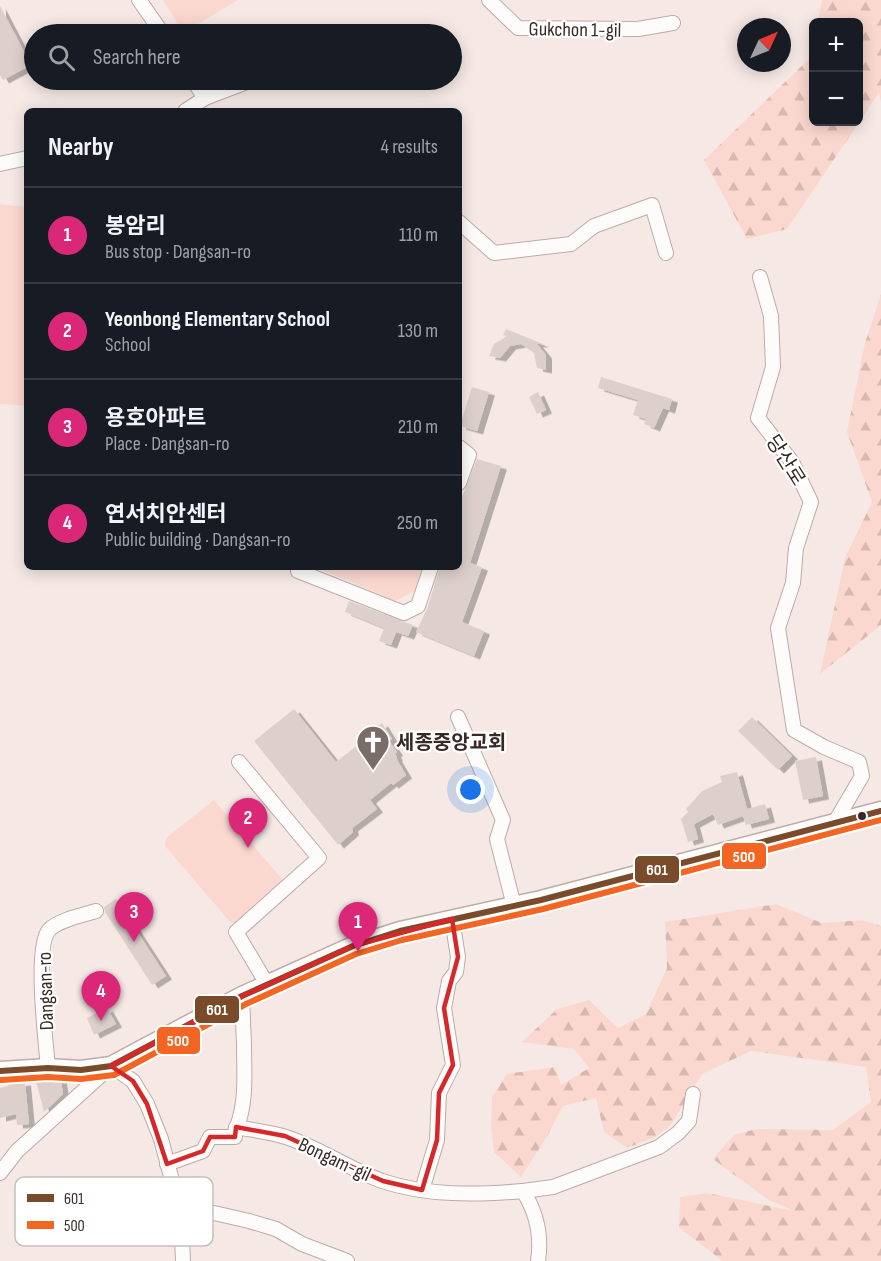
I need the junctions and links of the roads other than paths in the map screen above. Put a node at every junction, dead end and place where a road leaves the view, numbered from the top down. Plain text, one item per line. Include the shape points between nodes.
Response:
1 (140, 0) edge
2 (489, 0) edge
3 (673, 23) dead end
4 (156, 24) edge
5 (200, 90) edge
6 (226, 90) edge
7 (205, 98) junction
8 (190, 108) edge
9 (24, 159) edge
10 (0, 164) edge
11 (462, 225) edge
12 (666, 254) dead end
13 (760, 278) dead end
14 (462, 449) edge
15 (462, 475) edge
16 (298, 570) edge
17 (430, 570) edge
18 (458, 717) dead end
19 (239, 762) dead end
20 (881, 811) edge
21 (835, 822) junction
22 (514, 906) junction
23 (96, 911) dead end
24 (452, 919) junction
25 (267, 984) junction
26 (242, 996) junction
27 (111, 1066) junction
28 (48, 1068) junction
29 (0, 1071) edge
30 (693, 1094) dead end
31 (237, 1127) junction
32 (167, 1164) junction
33 (0, 1173) edge
34 (171, 1177) edge
35 (422, 1190) junction
36 (523, 1191) junction
37 (213, 1213) edge
38 (182, 1246) edge
39 (183, 1261) edge
40 (347, 1261) edge
41 (538, 1261) edge

1 - 4 street
2 - 3 street, Gukchon 1-gil via 518,28 638,29
5 - 7 street
6 - 7 street
7 - 8 street
9 - 10 street
11 - 12 street via 494,253 510,252 571,243 594,226 652,204
13 - 21 street, 당산로 via 771,316 772,367 758,418 792,462 811,502 796,548 793,583 778,628 794,730 859,762 861,776
14 - 15 street via 469,455
16 - 17 street via 404,613 418,606
18 - 22 street via 503,820 497,839
19 - 25 street via 319,858 236,932
20 - 21 main road
21 - 22 main road
22 - 24 main road
23 - 28 street, Dangsan-ro via 49,930 42,945
24 - 25 main road via 353,946
24 - 35 street via 458,957 444,1008 453,1065 439,1093 438,1140
25 - 26 main road
26 - 27 main road
26 - 31 street via 245,1086
27 - 28 main road via 81,1070
27 - 32 street via 133,1081 147,1104
27 - 33 street via 17,1151
28 - 29 main road
30 - 36 street, Bongam-gil via 689,1121 659,1148 553,1187
31 - 32 street via 235,1137 210,1137 203,1151
31 - 35 street, Bongam-gil via 285,1136 383,1181
32 - 34 street
35 - 36 street, Bongam-gil via 481,1194
36 - 41 street via 538,1226
37 - 40 street via 276,1229
38 - 39 street

